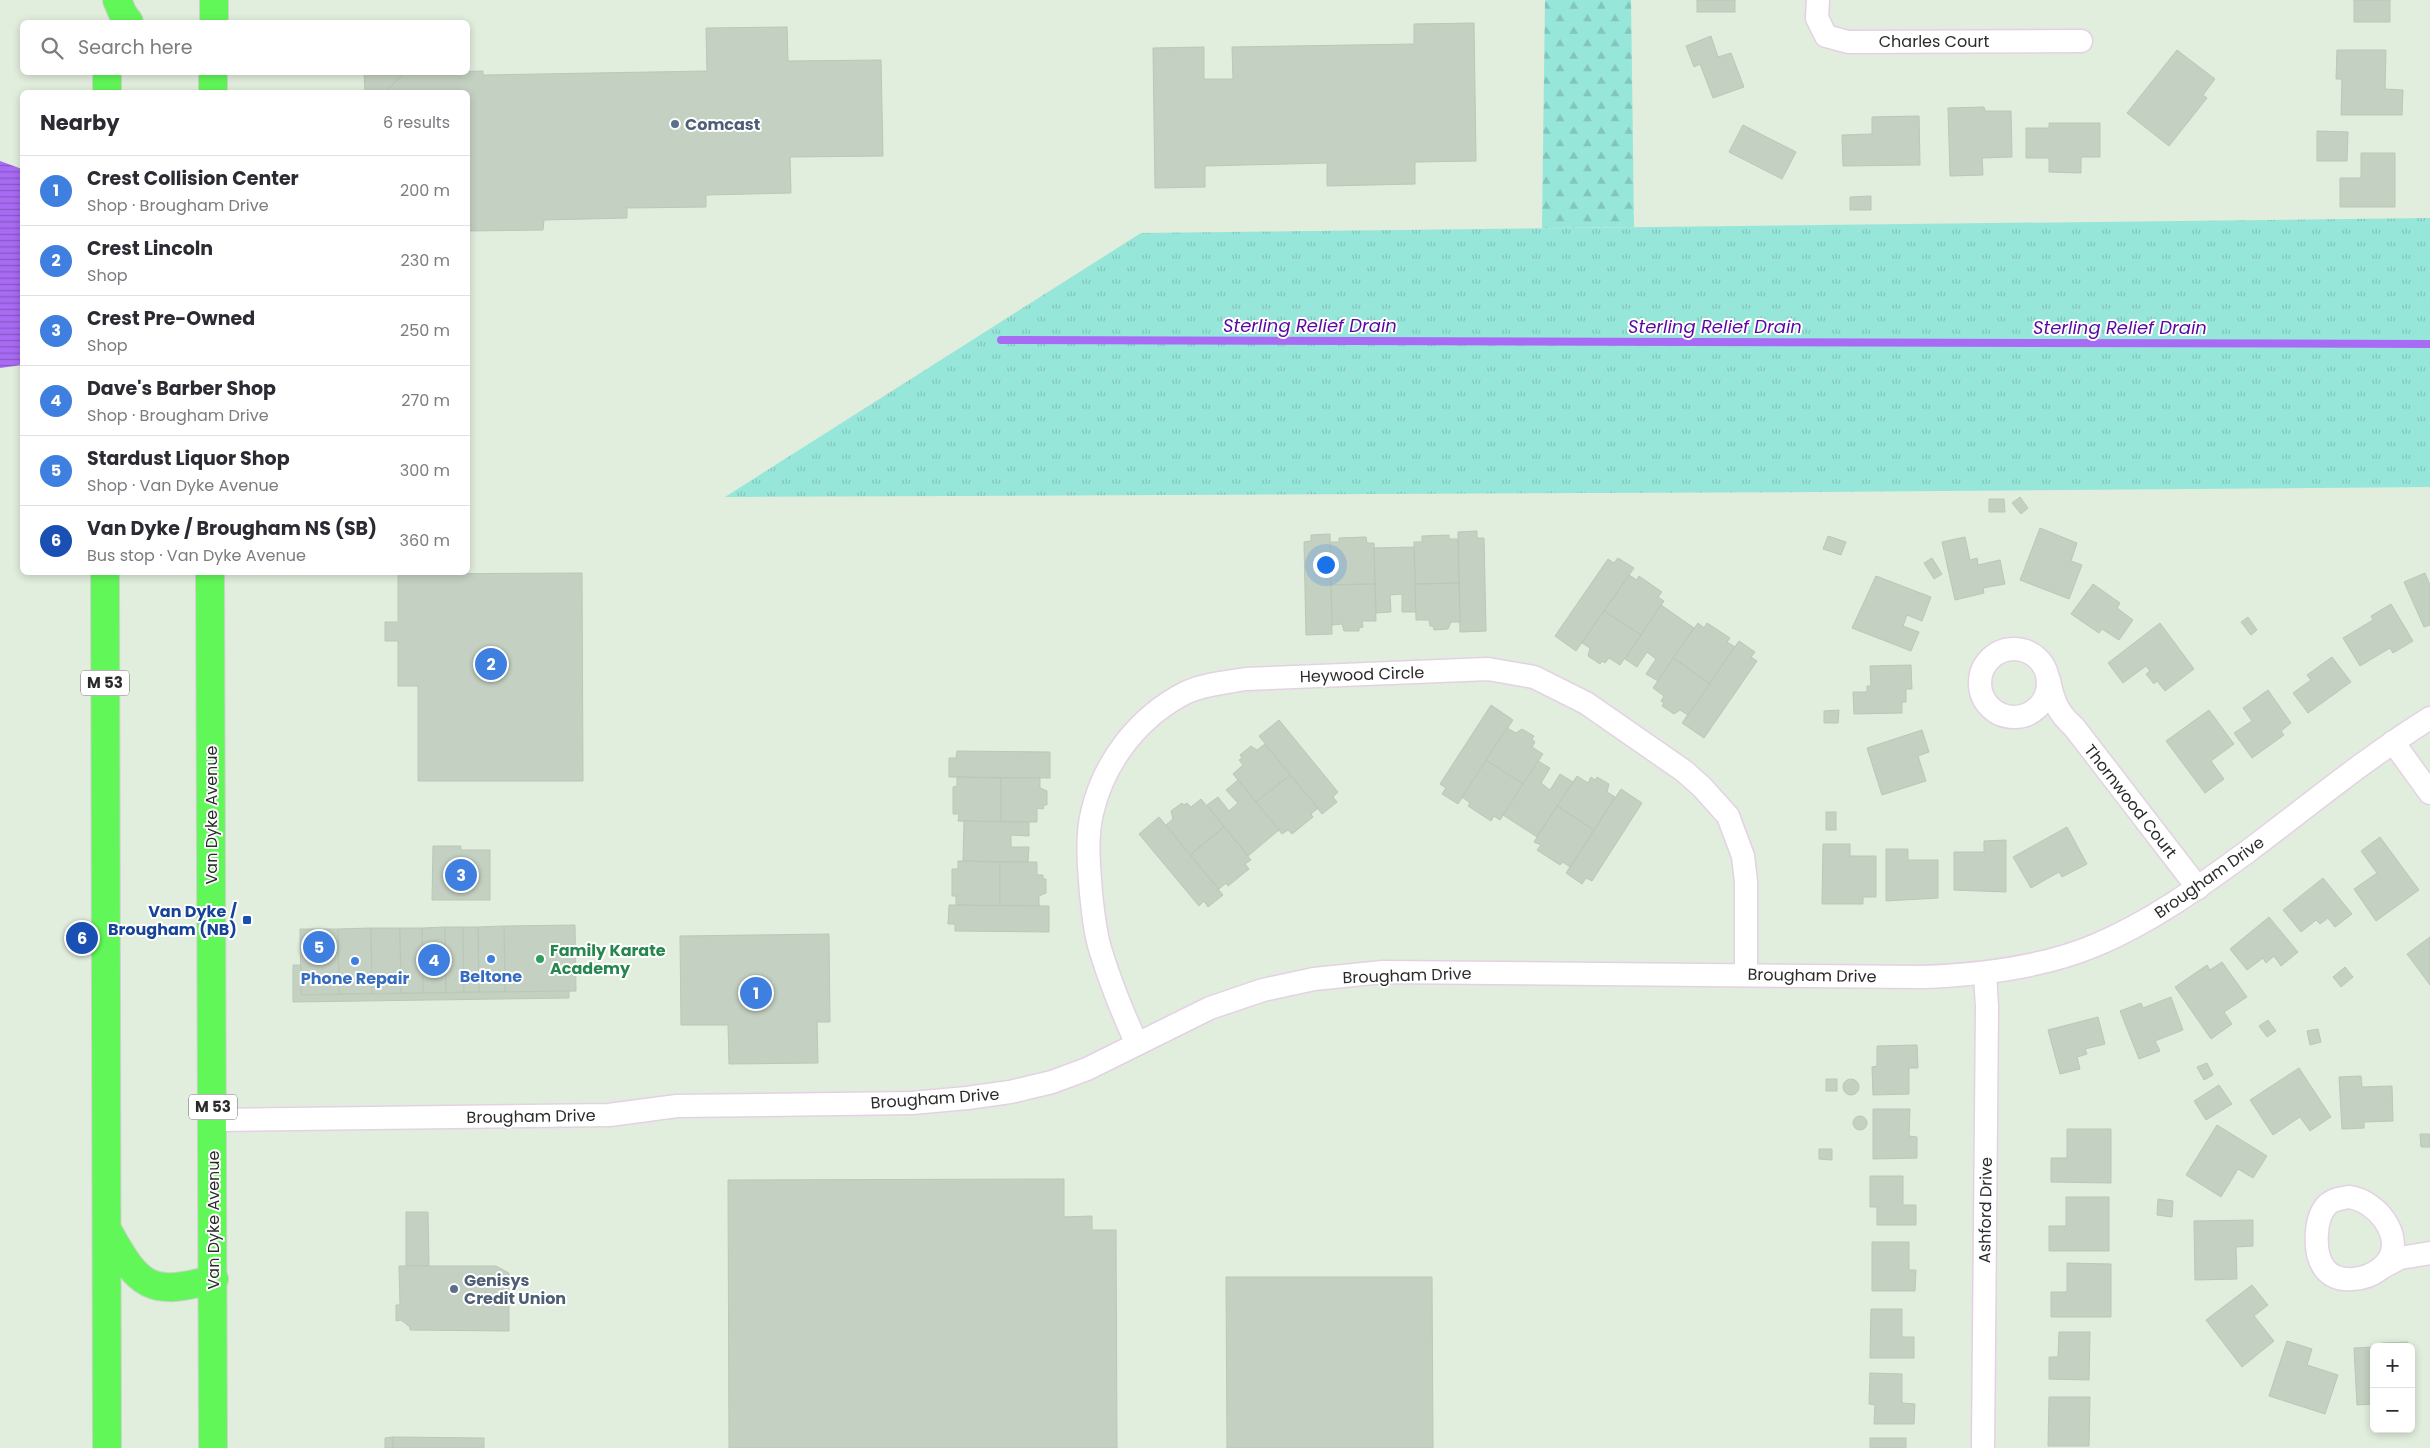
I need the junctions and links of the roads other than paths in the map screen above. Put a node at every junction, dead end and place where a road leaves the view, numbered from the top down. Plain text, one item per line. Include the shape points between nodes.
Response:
1 (108, 0) edge
2 (117, 0) edge
3 (214, 0) edge
4 (1818, 0) edge
5 (108, 20) edge
6 (128, 20) edge
7 (214, 20) edge
8 (2081, 40) dead end
9 (107, 75) edge
10 (213, 75) edge
11 (107, 90) edge
12 (213, 90) edge
13 (105, 575) edge
14 (210, 575) edge
15 (2049, 680) junction
16 (2025, 716) junction
17 (2061, 716) junction
18 (2430, 718) edge
19 (2393, 742) junction
20 (2430, 793) edge
21 (2198, 888) junction
22 (1985, 973) junction
23 (1746, 974) junction
24 (1138, 1044) junction
25 (213, 1120) junction
26 (107, 1227) junction
27 (2393, 1237) junction
28 (2425, 1253) edge
29 (2383, 1267) junction
30 (214, 1279) junction
31 (107, 1448) edge
32 (213, 1448) edge
33 (1983, 1448) edge

1 - 5 main road
2 - 6 main road
3 - 7 main road
4 - 8 street, Charles Court via 1817,18 1826,36 1848,42
9 - 11 main road
10 - 12 main road
13 - 26 main road, M 53
14 - 25 main road, Van Dyke Avenue / M 53
15 - 16 street via 2043,702
15 - 16 street, Thornwood Court via 2040,660 2022,649 2000,651 1984,666 1980,688 1991,709 2013,718
15 - 17 street, Thornwood Court via 2053,701
16 - 17 street, Thornwood Court via 2044,713
17 - 21 street, Thornwood Court via 2074,727
18 - 19 street, Brougham Drive
19 - 20 street
19 - 21 street, Brougham Drive
21 - 22 street, Brougham Drive via 2135,927 2094,946
22 - 23 street, Brougham Drive via 1921,977
22 - 33 street, Ashford Drive
23 - 24 street, Brougham Drive via 1383,972 1314,979 1263,990 1210,1008
23 - 24 street, Heywood Circle via 1746,882 1743,856 1728,816 1684,771 1586,703 1534,677 1488,669 1246,679 1188,692 1146,720 1115,756 1092,814 1089,842 1094,920 1113,986
24 - 25 street, Brougham Drive via 1052,1082 1010,1092 912,1103 676,1106 609,1115
25 - 30 main road, Van Dyke Avenue / M 53
26 - 30 main road via 126,1263 150,1283 178,1288
26 - 31 main road, M 53
27 - 28 street via 2403,1245
27 - 29 street via 2392,1250
27 - 29 street via 2375,1207 2361,1198 2349,1196 2338,1199 2326,1207 2319,1220 2318,1248 2325,1270 2335,1276 2361,1279
28 - 29 street via 2400,1258
30 - 32 main road, Van Dyke Avenue / M 53

